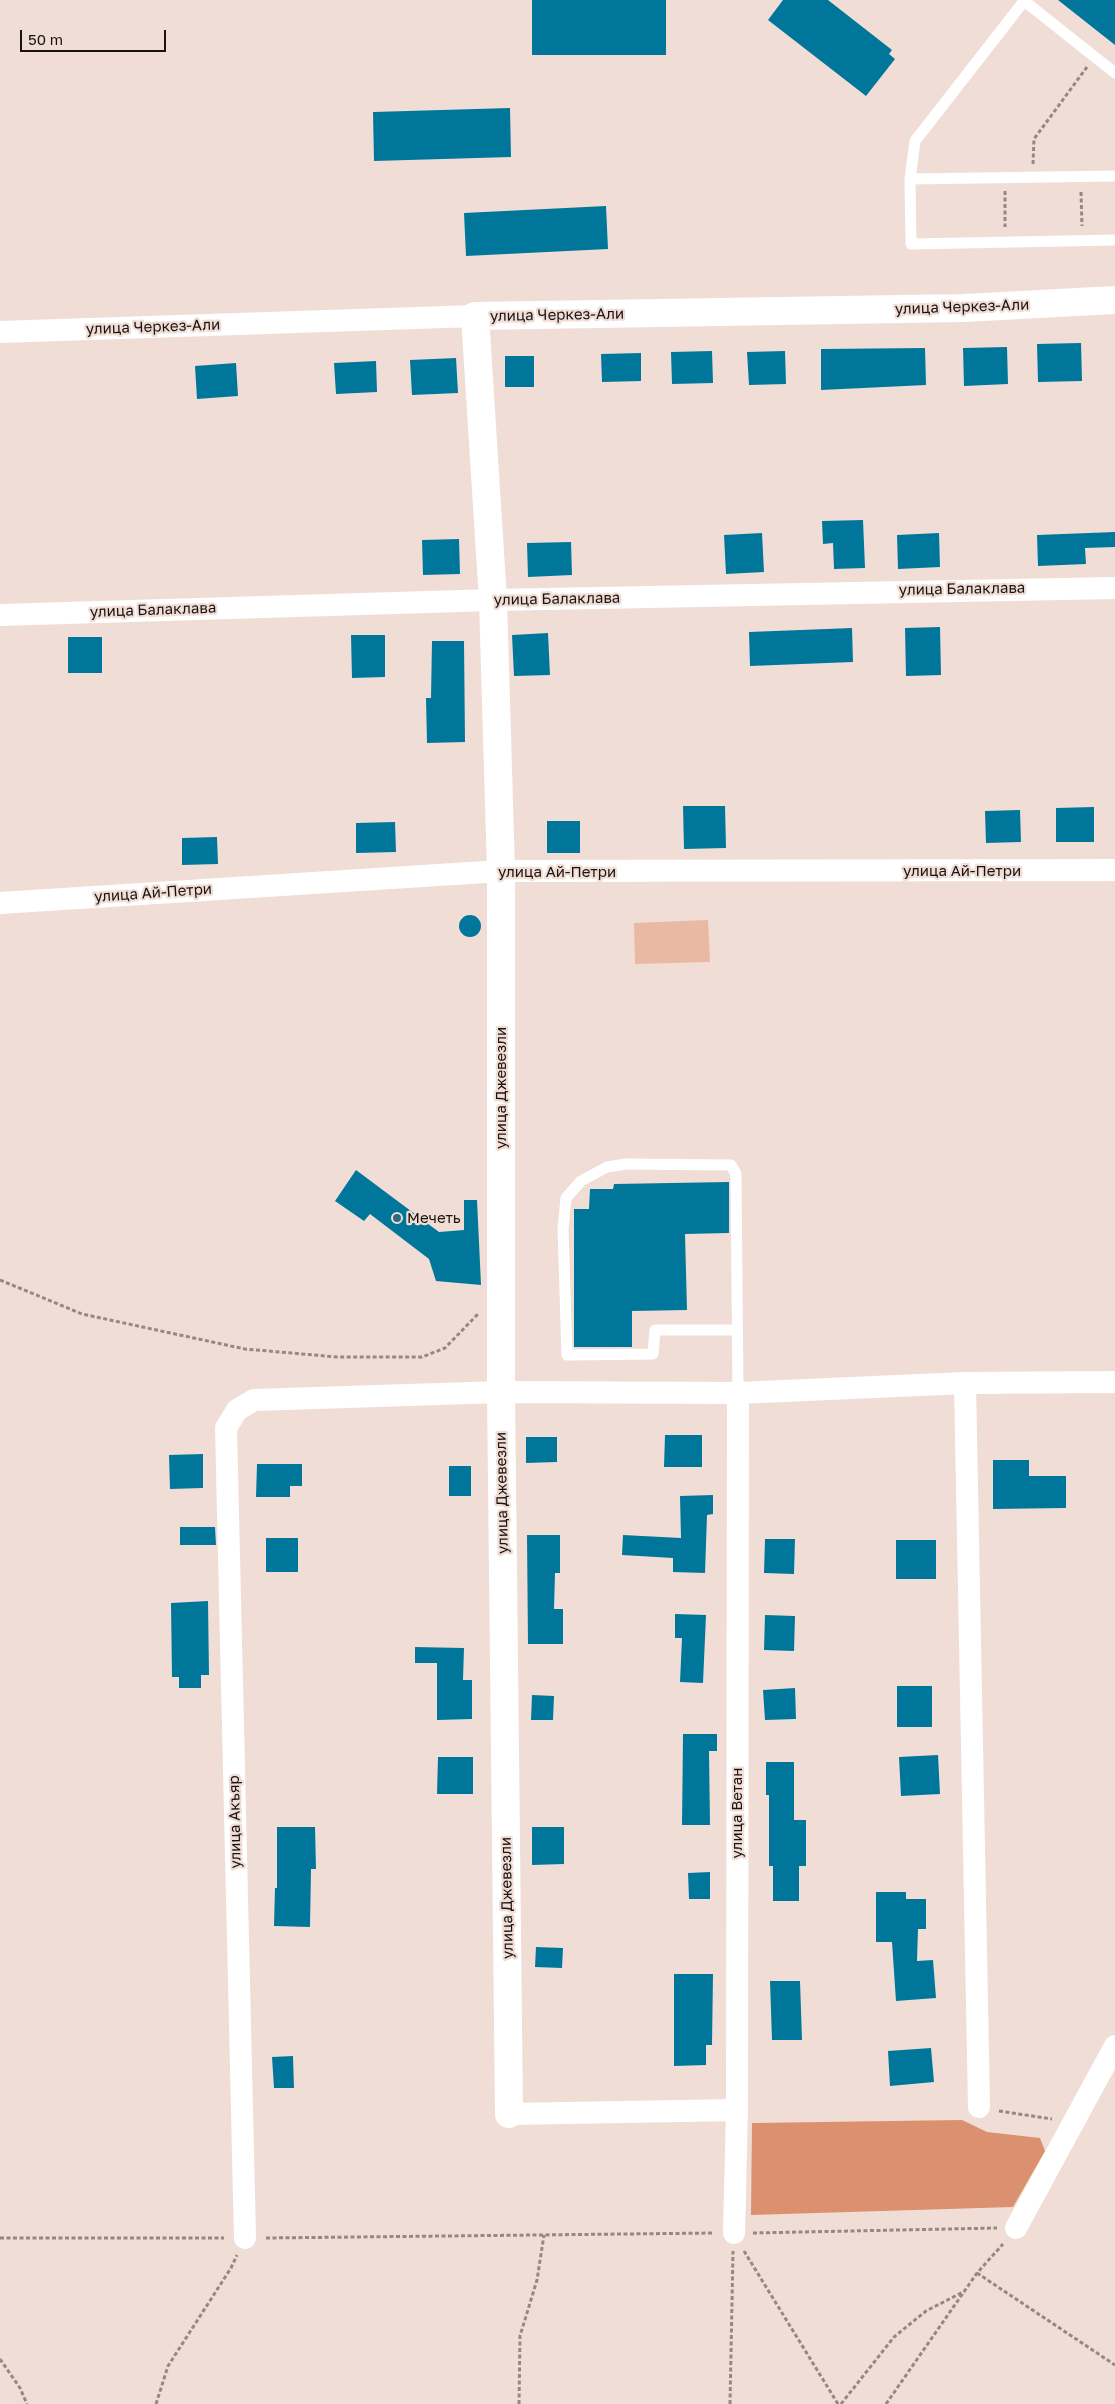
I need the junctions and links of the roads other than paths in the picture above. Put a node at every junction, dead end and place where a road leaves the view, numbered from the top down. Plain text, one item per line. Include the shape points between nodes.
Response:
1 (1023, 0) edge
2 (1115, 73) edge
3 (1115, 176) edge
4 (910, 179) junction
5 (1115, 240) edge
6 (1115, 300) edge
7 (475, 316) junction
8 (0, 332) edge
9 (1115, 588) edge
10 (493, 600) junction
11 (0, 615) edge
12 (1115, 870) edge
13 (501, 871) junction
14 (0, 902) edge
15 (737, 1330) junction
16 (1115, 1382) edge
17 (965, 1384) junction
18 (501, 1392) junction
19 (738, 1393) junction
20 (1115, 2046) edge
21 (979, 2107) road end
22 (737, 2110) junction
23 (509, 2114) joint
24 (1016, 2228) road end
25 (734, 2233) road end
26 (245, 2238) road end

1 - 2 lane
1 - 4 lane via 915,141
3 - 4 lane
4 - 5 lane via 911,244
6 - 7 street, улица Черкез-Али via 964,308
7 - 8 street, улица Черкез-Али
7 - 10 street, улица Джевезли
9 - 10 street, улица Балаклава
10 - 11 street, улица Балаклава
10 - 13 street, улица Джевезли
12 - 13 street, улица Ай-Петри
13 - 14 street, улица Ай-Петри
13 - 18 street, улица Джевезли
15 - 15 lane via 736,1174 731,1165 626,1164 607,1167 580,1181 566,1198 563,1229 567,1355 653,1354 655,1330
15 - 19 lane
16 - 17 street
17 - 19 street
17 - 21 street
18 - 19 street
18 - 23 street, улица Джевезли
18 - 26 street, улица Акъяр via 254,1400 237,1410 226,1428
19 - 22 street, улица Ветан
20 - 24 street
22 - 23 street
22 - 25 street, улица Ветан

